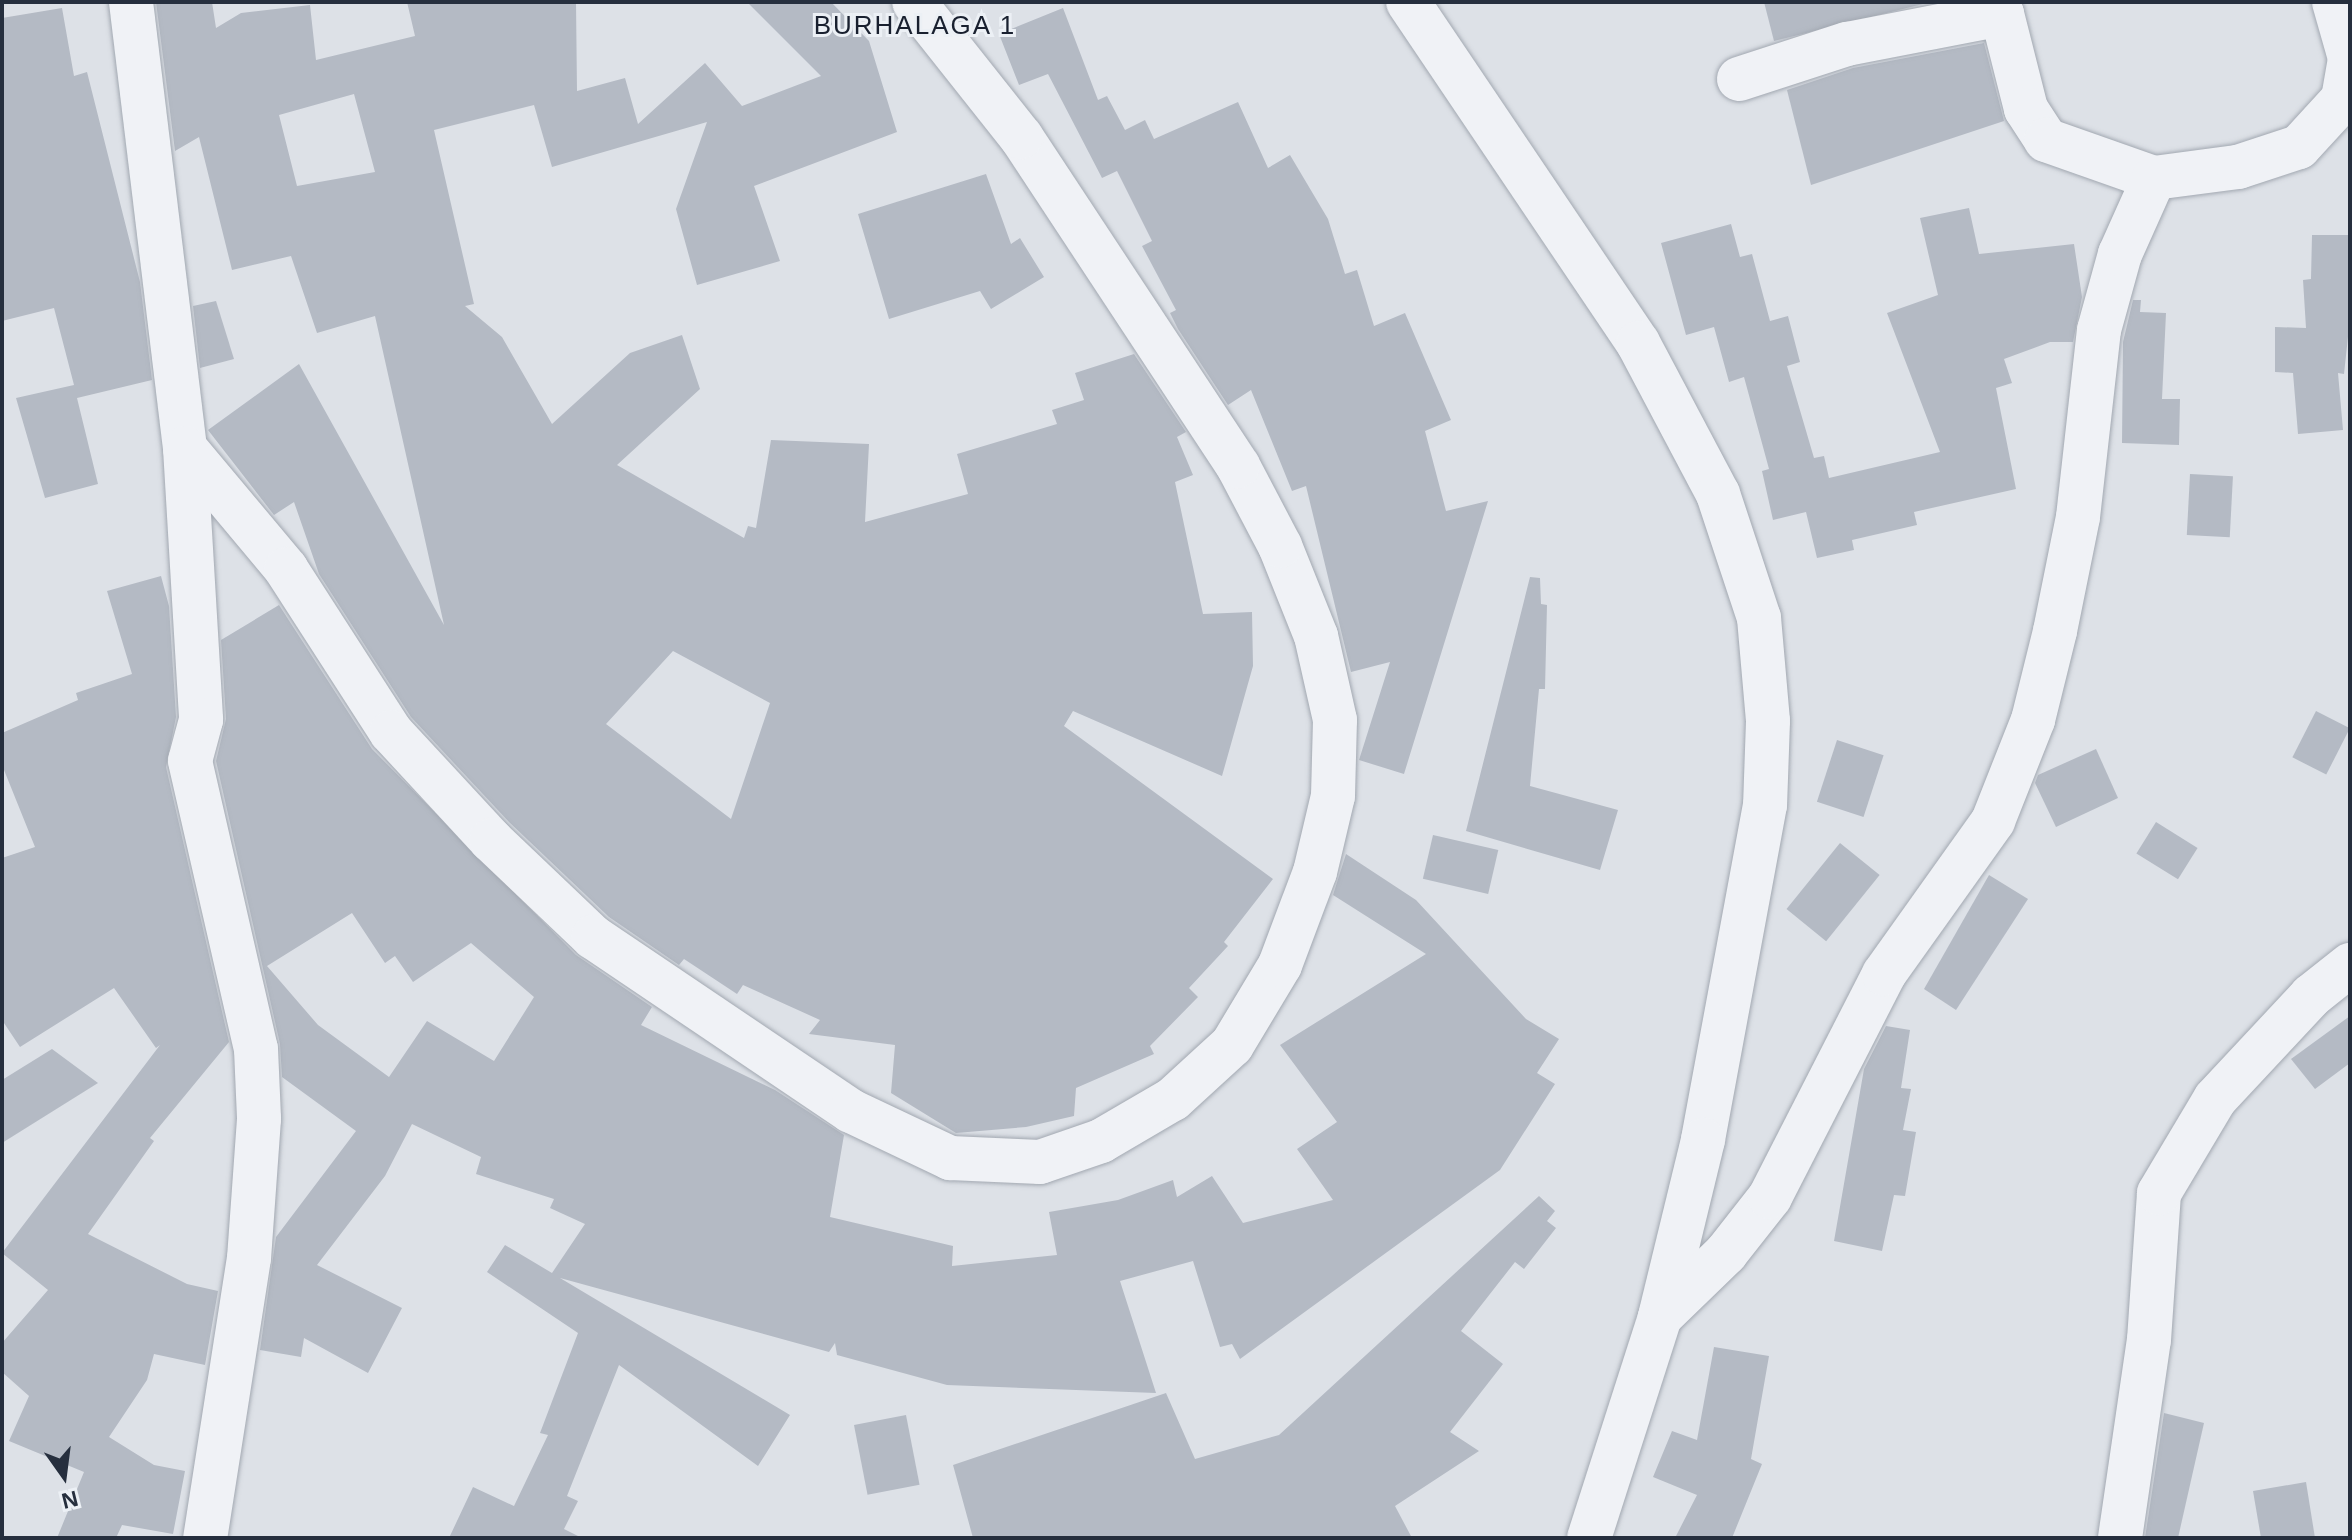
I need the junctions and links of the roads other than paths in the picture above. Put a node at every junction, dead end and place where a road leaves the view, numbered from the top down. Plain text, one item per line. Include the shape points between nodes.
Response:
1 (131, 2) edge
2 (914, 2) edge
3 (1408, 2) edge
4 (2334, 2) edge
5 (1739, 79) dead end
6 (2348, 80) edge
7 (2154, 178) junction
8 (185, 448) junction
9 (2350, 965) edge
10 (1660, 1317) junction
11 (205, 1538) edge
12 (1589, 1538) edge
13 (2120, 1538) edge

1 - 8 street
2 - 8 street via 1021,137 1238,466 1280,546 1316,636 1335,720 1333,796 1315,872 1280,965 1232,1045 1173,1099 1101,1141 1040,1162 950,1158 851,1111 593,937 491,840 391,732 286,569
3 - 10 street via 1638,343 1718,494 1759,618 1768,721 1765,805 1703,1140
4 - 6 street
5 - 7 street via 1847,44 2002,14 2026,109 2046,140
6 - 7 street via 2299,147 2238,167
7 - 10 street via 2120,254 2099,330 2078,517 2055,631 2033,720 1993,821 1884,974 1770,1197 1726,1253
8 - 11 street via 201,720 190,761 256,1049 259,1119 249,1258
9 - 13 street via 2311,996 2215,1099 2159,1193 2149,1340
10 - 12 street

